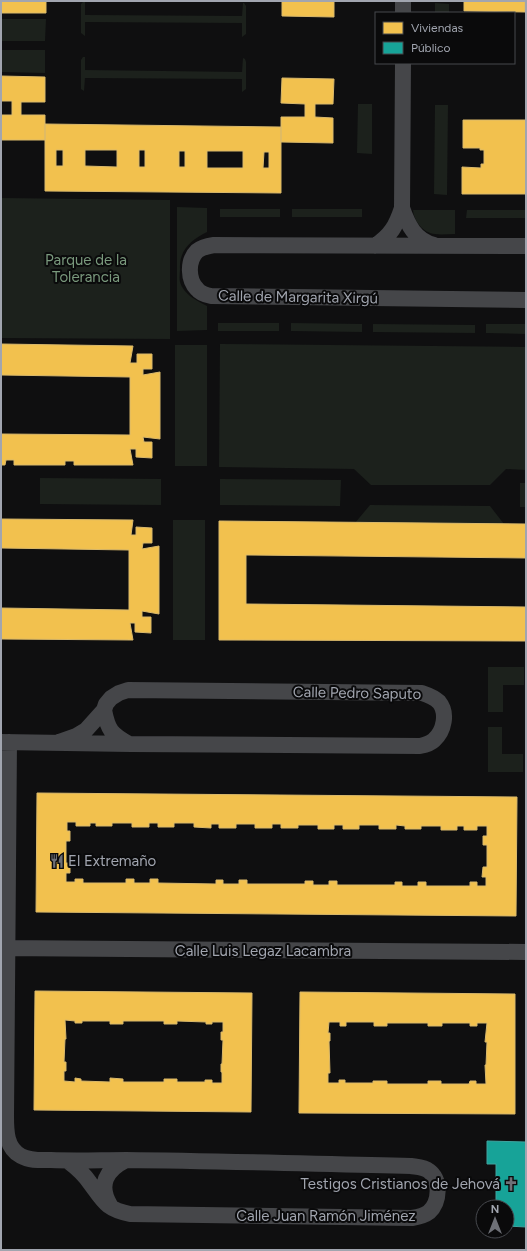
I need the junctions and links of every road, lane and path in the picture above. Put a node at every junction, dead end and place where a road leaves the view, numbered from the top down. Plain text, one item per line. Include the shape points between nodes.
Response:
1 (403, 1) edge
2 (403, 12) edge
3 (403, 64) edge
4 (402, 208) junction
5 (375, 246) junction
6 (437, 246) junction
7 (526, 246) edge
8 (526, 300) edge
9 (104, 710) junction
10 (5, 742) edge
11 (58, 742) junction
12 (131, 744) junction
13 (4, 948) edge
14 (526, 952) edge
15 (126, 1160) junction
16 (68, 1161) junction
17 (112, 1208) junction

1 - 2 street
3 - 4 street, Calle de Margarita Xirgú
4 - 5 street, Calle de Margarita Xirgú via 390,234
4 - 6 street, Calle de Margarita Xirgú via 414,233 423,241
5 - 6 street, Calle de Margarita Xirgú
5 - 8 street, Calle de Margarita Xirgú via 205,246 193,257 190,275 198,290 216,297
6 - 7 street, Calle de Margarita Xirgú
9 - 11 street, Calle Pedro Saputo via 86,730
9 - 12 street via 110,730
9 - 12 street, Calle Pedro Saputo via 111,698 128,690 422,693 439,702 444,717 440,734 434,741 420,746
10 - 11 street, Calle Pedro Saputo
10 - 13 street, Calle Pedro Saputo
11 - 12 street, Calle Pedro Saputo
13 - 14 street, Calle Luis Legaz Lacambra
13 - 16 street, Calle Juan Ramón Jiménez via 6,1134 14,1151 31,1160
15 - 16 street, Calle Juan Ramón Jiménez
15 - 17 street via 113,1168 105,1181 104,1191
15 - 17 street, Calle Juan Ramón Jiménez via 420,1167 434,1176 437,1195 435,1205 429,1212 412,1218 130,1214
16 - 17 street, Calle Juan Ramón Jiménez

